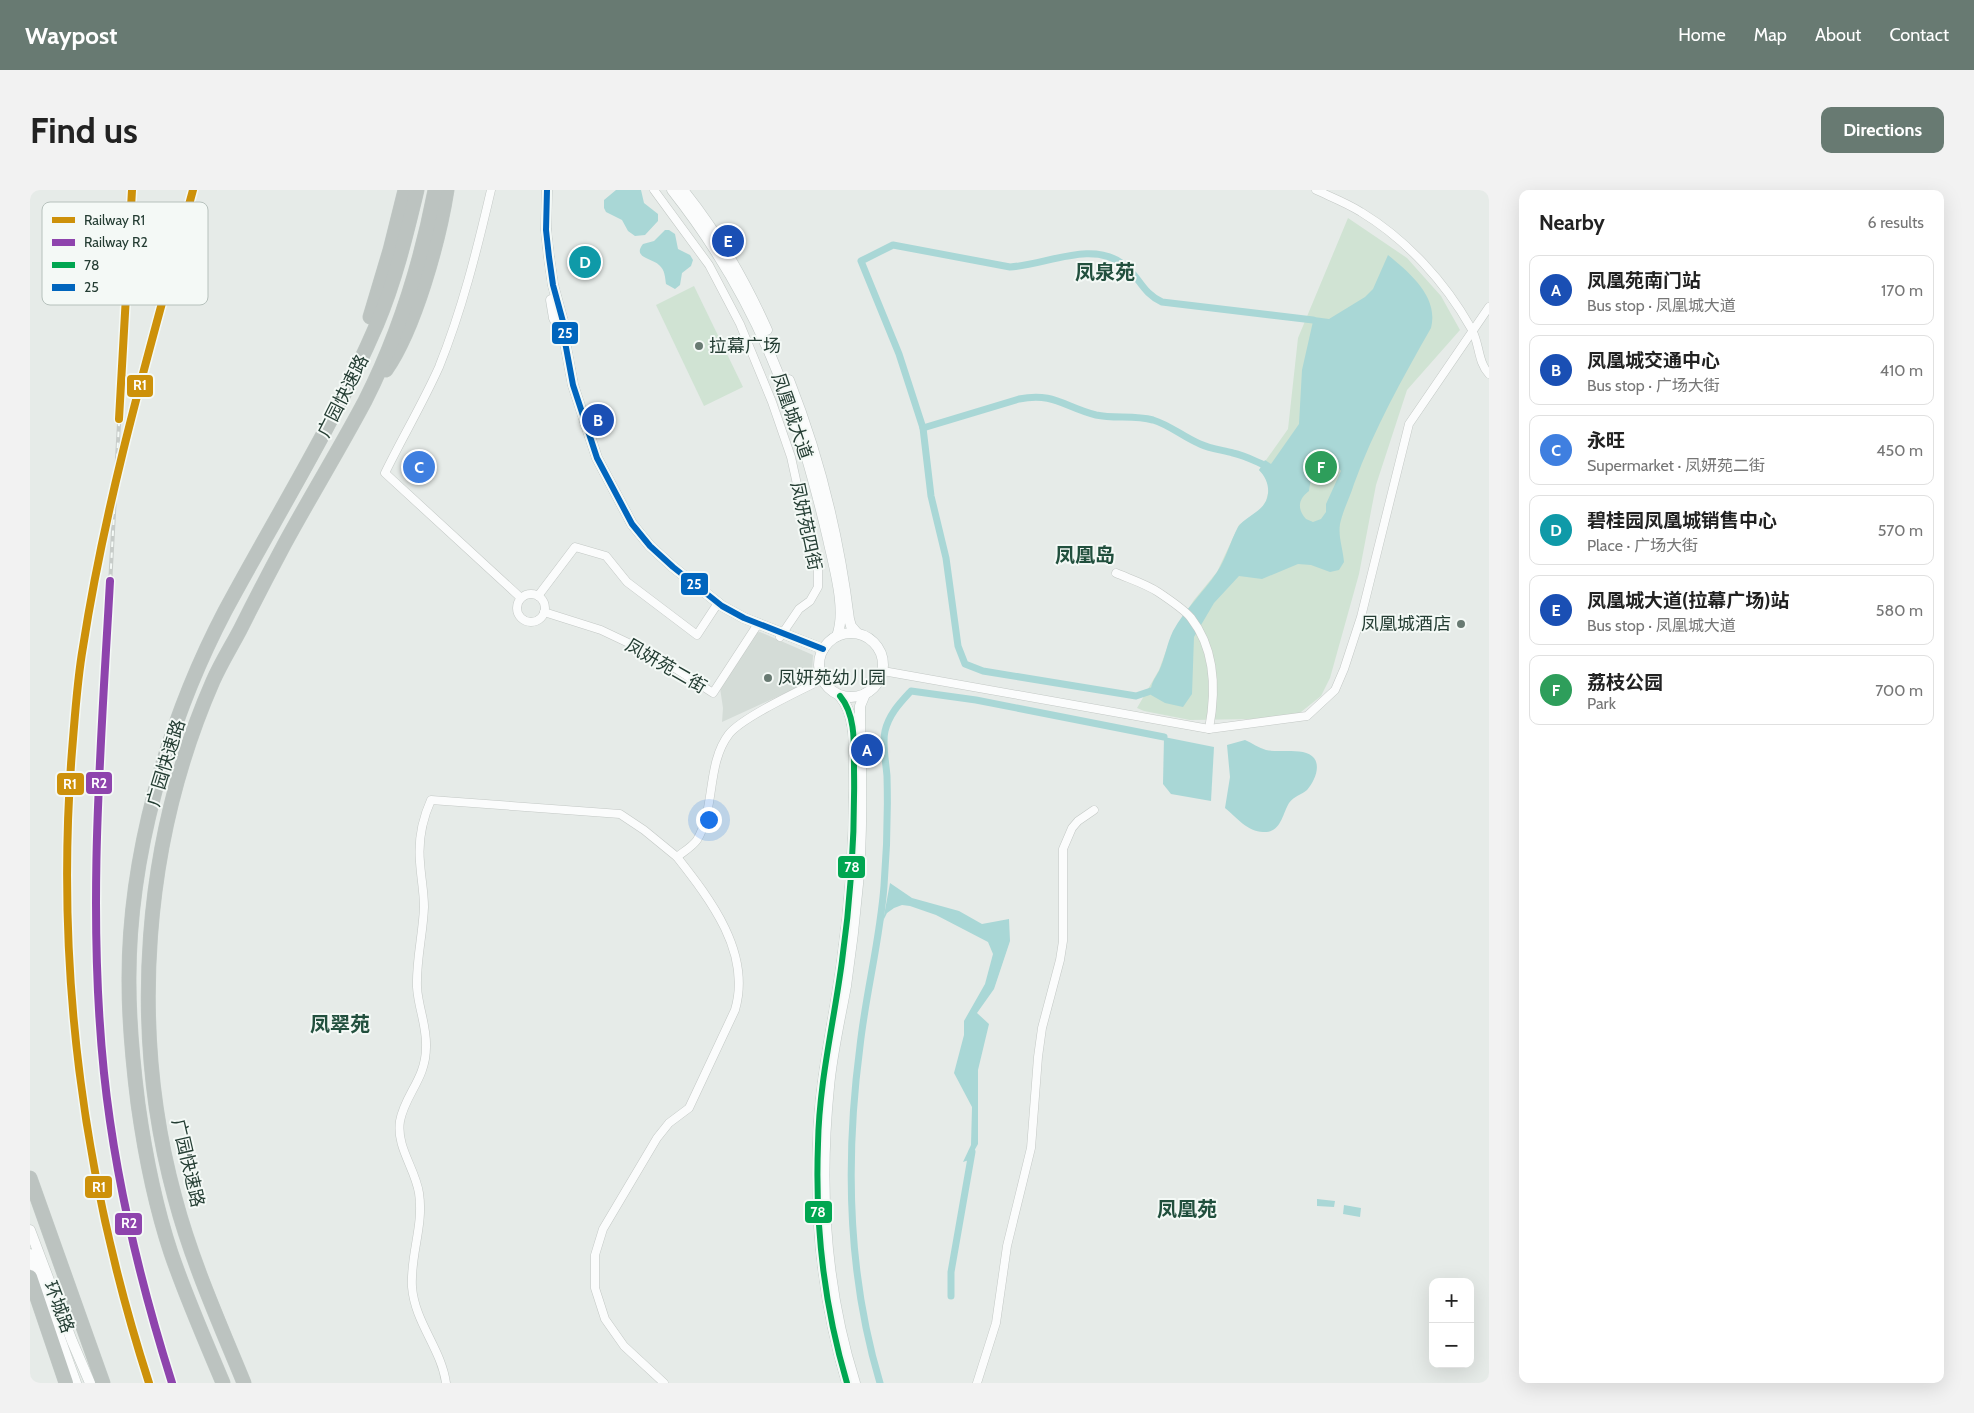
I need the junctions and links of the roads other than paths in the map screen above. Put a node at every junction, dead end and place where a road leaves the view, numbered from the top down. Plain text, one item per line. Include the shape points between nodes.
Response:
1 (405, 190) edge
2 (417, 190) edge
3 (435, 190) edge
4 (447, 190) edge
5 (491, 190) edge
6 (541, 190) edge
7 (547, 190) edge
8 (654, 190) edge
9 (672, 190) edge
10 (683, 190) edge
11 (1316, 190) edge
12 (1489, 307) edge
13 (1473, 330) junction
14 (566, 342) junction
15 (358, 366) junction
16 (1489, 374) edge
17 (366, 399) junction
18 (1116, 573) dead end
19 (538, 596) junction
20 (520, 598) junction
21 (718, 603) junction
22 (544, 612) junction
23 (744, 618) junction
24 (756, 627) junction
25 (857, 633) junction
26 (782, 635) junction
27 (837, 636) junction
28 (822, 652) junction
29 (883, 671) junction
30 (821, 680) junction
31 (865, 694) junction
32 (840, 696) junction
33 (1208, 728) junction
34 (1094, 810) dead end
35 (677, 857) junction
36 (30, 1178) edge
37 (30, 1230) edge
38 (30, 1254) edge
39 (30, 1277) edge
40 (66, 1383) edge
41 (76, 1383) edge
42 (90, 1383) edge
43 (103, 1383) edge
44 (223, 1383) edge
45 (244, 1383) edge
46 (446, 1383) edge
47 (664, 1383) edge
48 (847, 1383) edge
49 (855, 1383) edge
50 (977, 1383) edge

1 - 15 highway via 366,326
2 - 15 highway, 广园快速路 via 394,278
3 - 17 highway, 广园快速路 via 419,260 402,312
4 - 17 highway via 427,274 410,320 394,357
5 - 20 street via 477,252 438,367 385,473
6 - 14 main road via 541,249 554,318
7 - 14 main road via 549,257
8 - 26 street, 凤妍苑四街 via 709,265 740,324 791,457 818,565 818,587
9 - 27 main road, 凤凰城大道 via 728,270 756,322 785,391 814,483 833,560 842,621
10 - 25 main road, 凤凰城大道 via 748,290 801,410 834,532 849,620
11 - 13 street via 1359,211 1407,246 1445,289
12 - 13 street
13 - 16 street via 1482,367
13 - 33 street via 1409,424 1361,618 1335,690 1307,716
14 - 21 main road via 573,385 597,458 632,524 667,562
15 - 44 highway, 广园快速路 via 199,666 165,752 138,874 129,983 133,1061 143,1143 171,1253
17 - 45 highway, 广园快速路 via 214,679 195,727 176,792 158,873 152,920 149,1023 163,1148 188,1244
18 - 33 street via 1157,591 1191,618 1207,646 1213,679
19 - 20 street via 529,594
19 - 21 street via 575,547 606,556 626,582 697,635
19 - 22 street via 544,602
20 - 22 street via 517,611 522,619 535,622
21 - 23 main road
22 - 24 street, 凤妍苑二街 via 601,630 648,652 713,693
23 - 24 main road
23 - 26 main road
24 - 26 main road
25 - 27 main road
25 - 29 main road via 872,642 880,652
26 - 28 main road
27 - 28 main road via 827,643
28 - 30 main road via 818,667
29 - 31 main road via 875,687
29 - 33 street
30 - 32 main road
30 - 35 street via 747,720 730,734 718,754 704,825 696,841
31 - 32 main road via 853,698
31 - 49 main road via 860,714 858,885 829,1084 825,1144 828,1250 836,1306
32 - 48 main road via 850,711 852,721 854,827 842,961 820,1096 817,1174 823,1267 834,1334
34 - 50 street via 1078,820 1063,850 1063,941 1042,1028 1031,1148 1007,1246 996,1324
35 - 46 street via 620,814 431,800 422,825 419,852 424,908 417,988 426,1047 419,1080 400,1121 400,1136 415,1177 421,1209 412,1272 414,1303 440,1361
35 - 47 street via 711,905 733,948 740,971 739,994 735,1010 689,1108 662,1130 603,1230 595,1255 594,1272 599,1304 614,1334
36 - 43 highway
37 - 42 main road, 环城路
38 - 41 main road, 环城路
39 - 40 highway

